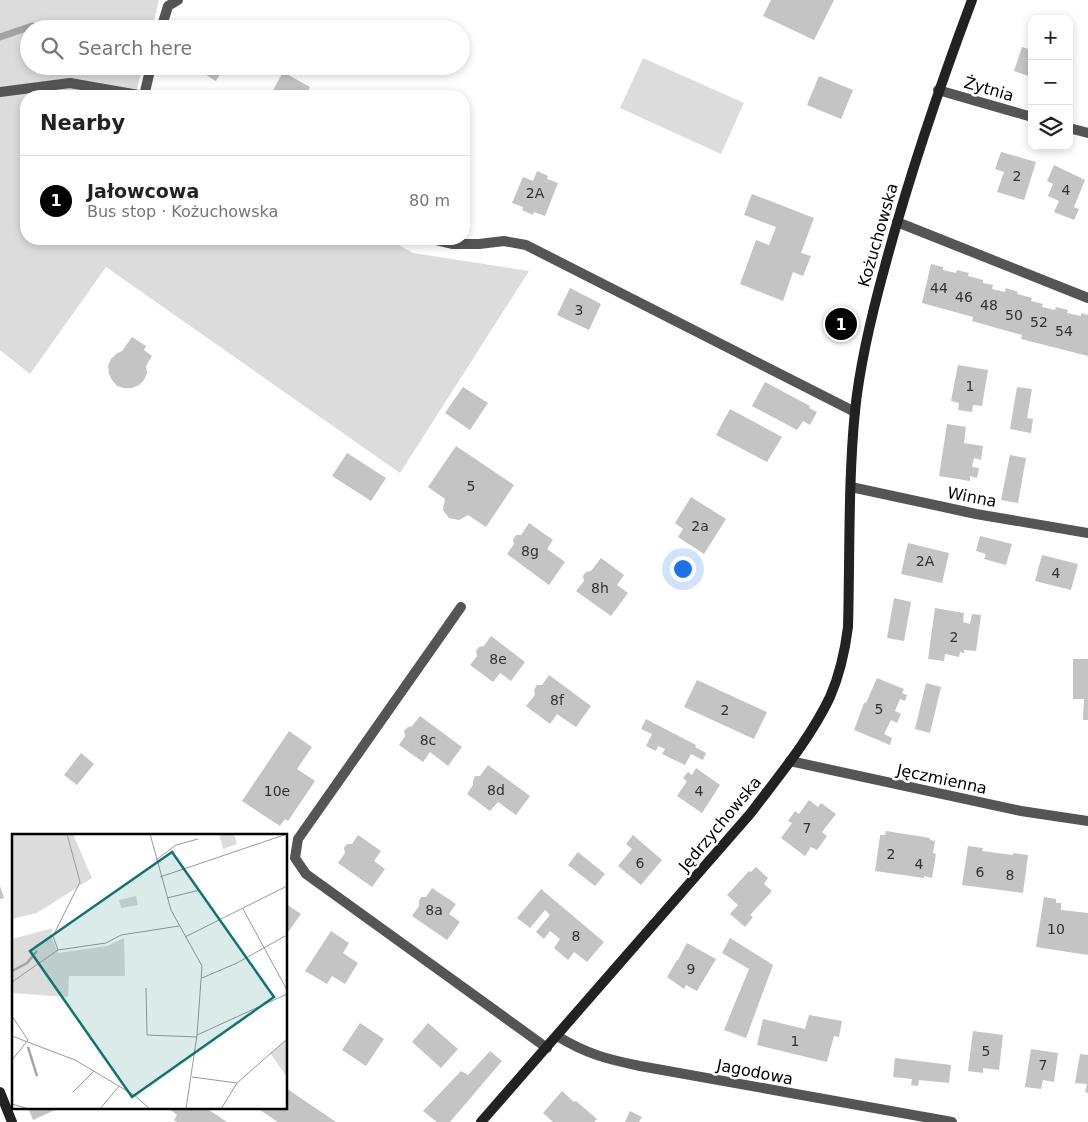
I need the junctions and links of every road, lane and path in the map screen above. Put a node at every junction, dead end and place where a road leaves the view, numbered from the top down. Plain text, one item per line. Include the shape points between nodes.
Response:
1 (178, 0) edge
2 (972, 0) edge
3 (164, 20) edge
4 (149, 75) edge
5 (110, 90) edge
6 (145, 90) edge
7 (938, 90) junction
8 (0, 92) edge
9 (1028, 116) edge
10 (1073, 129) edge
11 (1088, 133) edge
12 (897, 222) junction
13 (470, 244) edge
14 (1088, 298) edge
15 (855, 412) junction
16 (851, 488) junction
17 (1088, 533) edge
18 (461, 607) dead end
19 (790, 761) junction
20 (1088, 820) edge
21 (557, 1036) junction
22 (547, 1048) junction
23 (0, 1092) edge
24 (12, 1122) edge
25 (481, 1122) edge
26 (952, 1122) edge

1 - 3 street via 168,6
2 - 7 main road, Kożuchowska
4 - 6 street
5 - 8 street via 70,83
7 - 9 street, Żytnia
7 - 12 main road, Kożuchowska
10 - 11 street
12 - 14 street
12 - 15 main road, Kożuchowska via 876,299
13 - 15 street via 504,241 526,245
15 - 16 main road, Kożuchowska
16 - 17 street, Winna
16 - 19 main road, Jędrzychowska via 845,649 829,698
18 - 22 street via 298,839 295,858 306,874
19 - 20 street, Jęczmienna via 1021,811
19 - 21 main road, Jędrzychowska via 739,827
21 - 22 main road, Jędrzychowska
21 - 26 street, Jagodowa via 598,1057
22 - 25 main road, Jędrzychowska
23 - 24 main road

